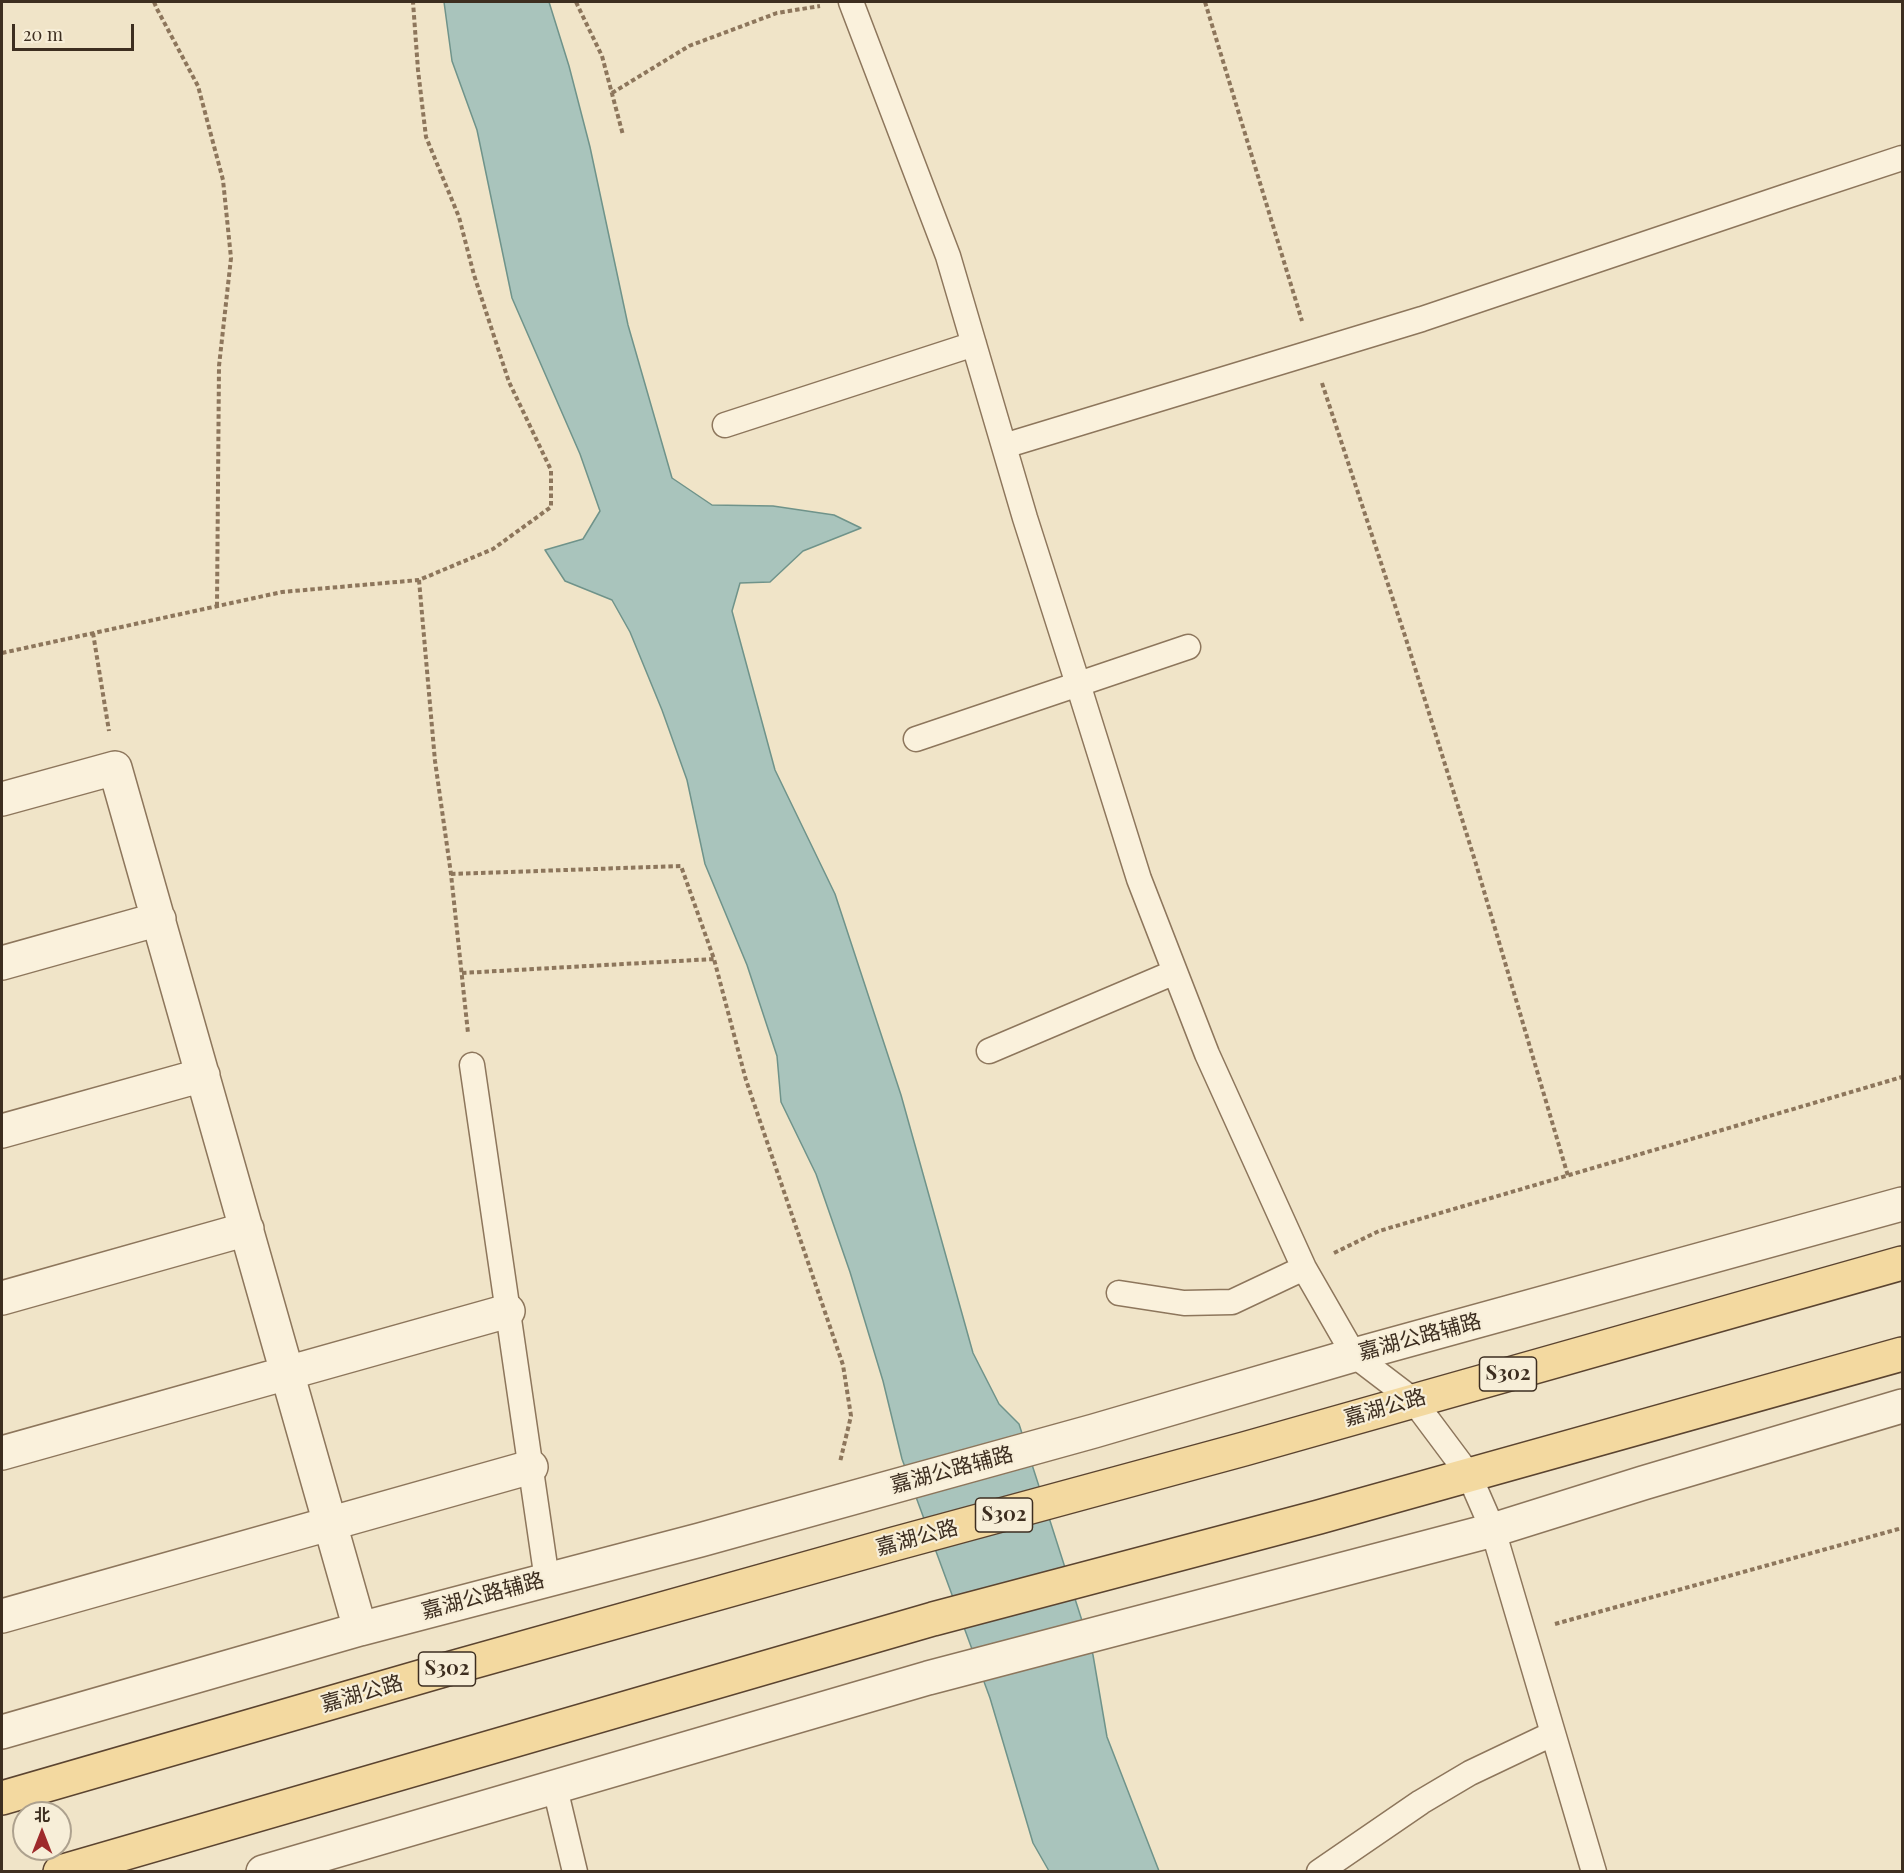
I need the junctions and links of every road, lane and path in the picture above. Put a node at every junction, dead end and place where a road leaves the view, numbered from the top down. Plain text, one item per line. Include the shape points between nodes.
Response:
1 (154, 2) edge
2 (413, 2) edge
3 (576, 2) edge
4 (1205, 2) edge
5 (840, 3) edge
6 (612, 93) junction
7 (623, 135) dead end
8 (1902, 159) edge
9 (974, 344) junction
10 (1312, 353) junction
11 (725, 425) dead end
12 (1004, 446) junction
13 (419, 580) junction
14 (217, 606) junction
15 (93, 633) junction
16 (1188, 647) dead end
17 (2, 653) edge
18 (1078, 684) junction
19 (916, 739) dead end
20 (116, 768) junction
21 (2, 799) edge
22 (451, 874) junction
23 (159, 919) junction
24 (714, 959) junction
25 (2, 963) edge
26 (1175, 972) junction
27 (462, 973) junction
28 (989, 1051) dead end
29 (472, 1065) joint
30 (203, 1075) junction
31 (1902, 1077) edge
32 (2, 1131) edge
33 (1568, 1176) junction
34 (1902, 1204) edge
35 (247, 1229) junction
36 (1902, 1263) edge
37 (1304, 1268) junction
38 (1119, 1293) dead end
39 (2, 1298) edge
40 (508, 1311) junction
41 (1902, 1354) edge
42 (1354, 1355) junction
43 (288, 1373) junction
44 (1413, 1400) junction
45 (1902, 1406) edge
46 (2, 1453) edge
47 (531, 1467) junction
48 (1469, 1475) junction
49 (842, 1500) junction
50 (330, 1524) junction
51 (1902, 1528) edge
52 (1493, 1530) junction
53 (547, 1580) junction
54 (2, 1616) edge
55 (360, 1629) junction
56 (1523, 1633) junction
57 (2, 1732) edge
58 (1552, 1734) junction
59 (555, 1788) junction
60 (2, 1798) edge
61 (60, 1872) edge
62 (263, 1872) edge
63 (575, 1872) edge
64 (1319, 1872) edge
65 (1594, 1872) edge

1 - 14 path via 198,86 223,180 231,258 219,366
2 - 13 path via 426,136 459,217 509,382 551,470 551,507 493,549
3 - 6 path via 603,56
4 - 10 path
5 - 6 path via 777,13 689,46
5 - 9 lane via 948,256
6 - 7 path
8 - 10 lane via 1422,320
9 - 11 lane
9 - 12 lane
10 - 12 lane
10 - 33 path via 1473,852
12 - 18 lane
13 - 14 path via 282,592
13 - 22 path via 435,761
14 - 15 path
15 - 17 path
15 - 20 path
16 - 18 lane
18 - 19 lane
18 - 26 lane via 1139,879
20 - 21 street
20 - 23 street
22 - 24 path via 681,866
22 - 27 path
23 - 25 street
23 - 30 street
24 - 27 path
24 - 49 path via 746,1080 843,1365 851,1416
26 - 28 lane
26 - 37 lane via 1207,1054
27 - 29 path
29 - 40 lane
30 - 32 street
30 - 35 street
31 - 33 path
33 - 37 path via 1379,1231
34 - 42 street, 嘉湖公路辅路
35 - 39 street
35 - 43 street
36 - 44 main road, 嘉湖公路 / S302
37 - 38 lane via 1232,1302 1184,1303
37 - 42 lane
40 - 43 street
40 - 47 lane
41 - 48 main road
42 - 44 lane
42 - 49 street, 嘉湖公路辅路
43 - 46 street
43 - 50 street
44 - 48 lane
44 - 60 main road, 嘉湖公路 / S302 via 444,1670
45 - 52 street
47 - 50 street
47 - 53 lane
48 - 52 lane
48 - 61 main road via 933,1619
49 - 53 street, 嘉湖公路辅路
50 - 54 street
50 - 55 street
51 - 56 path
52 - 56 lane
52 - 59 street via 928,1678
53 - 55 street, 嘉湖公路辅路
55 - 57 street, 嘉湖公路辅路
56 - 58 lane
58 - 64 lane via 1470,1773 1421,1802
58 - 65 lane
59 - 62 street
59 - 63 lane

